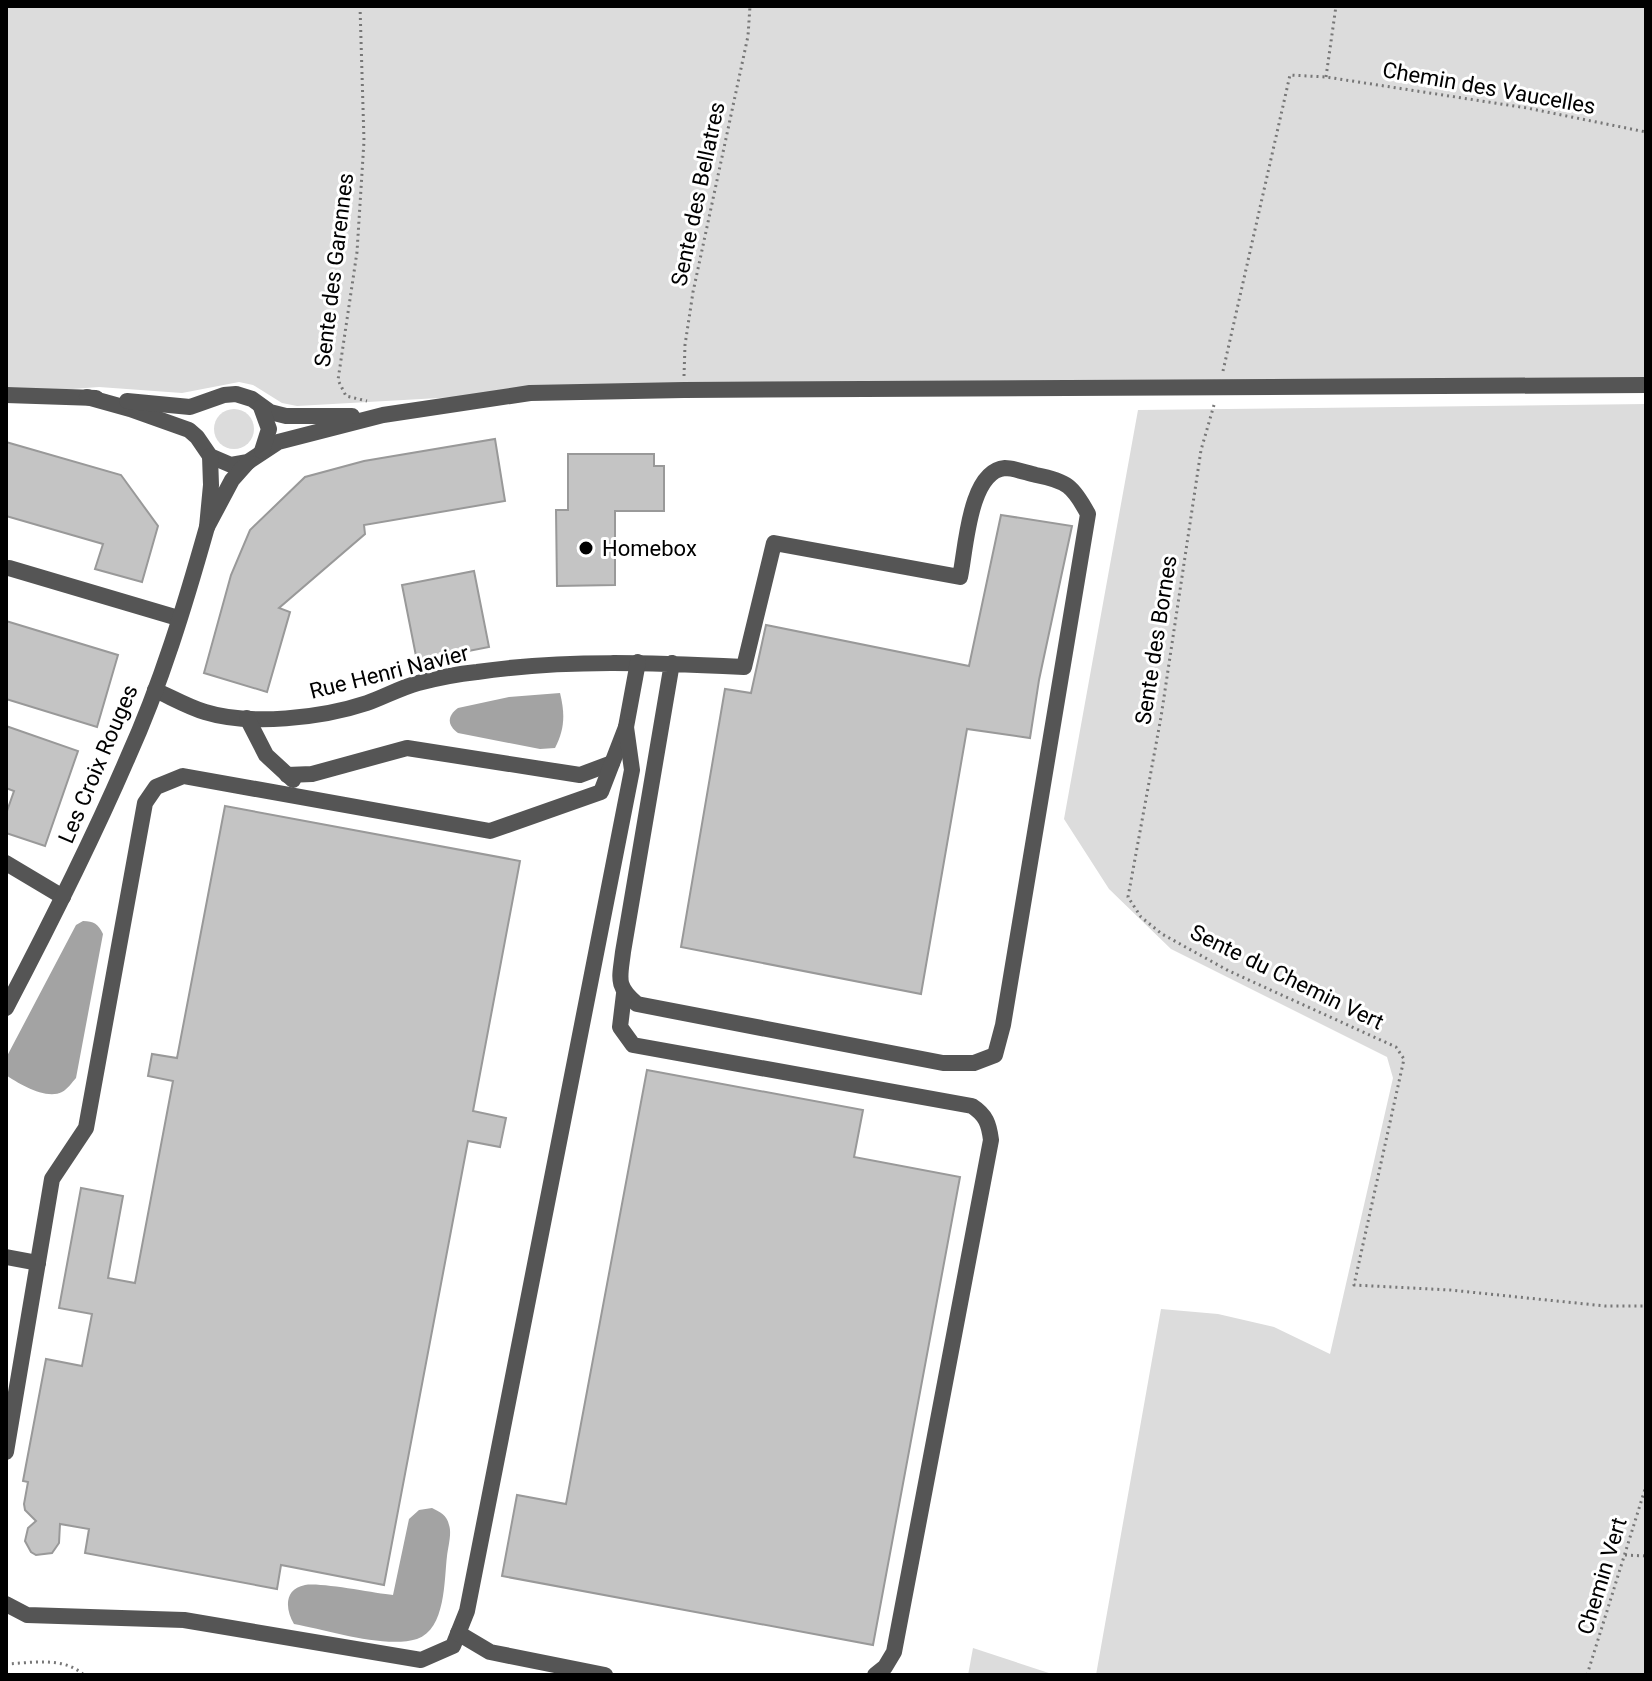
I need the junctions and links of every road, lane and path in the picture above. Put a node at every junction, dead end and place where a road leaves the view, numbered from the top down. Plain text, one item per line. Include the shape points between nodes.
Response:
1 (360, 6) edge
2 (750, 6) edge
3 (1336, 6) edge
4 (1326, 77) junction
5 (1646, 132) edge
6 (1646, 385) edge
7 (1218, 388) junction
8 (684, 390) junction
9 (6, 395) edge
10 (87, 397) junction
11 (214, 400) junction
12 (261, 407) junction
13 (383, 415) junction
14 (205, 449) junction
15 (262, 451) junction
16 (248, 462) junction
17 (207, 527) junction
18 (9, 568) dead end
19 (178, 618) junction
20 (638, 662) junction
21 (672, 663) junction
22 (155, 690) junction
23 (247, 718) junction
24 (626, 727) junction
25 (612, 763) junction
26 (287, 775) junction
27 (312, 799) junction
28 (6, 863) edge
29 (63, 897) junction
30 (1128, 897) joint
31 (624, 994) junction
32 (6, 1008) edge
33 (6, 1257) edge
34 (38, 1263) junction
35 (1646, 1306) edge
36 (6, 1452) edge
37 (1646, 1486) edge
38 (1625, 1555) junction
39 (1646, 1556) edge
40 (6, 1604) edge
41 (458, 1633) junction
42 (6, 1664) edge
43 (84, 1675) edge
44 (605, 1675) edge
45 (875, 1675) edge
46 (1587, 1675) edge

1 - 13 path, Sente des Garennes via 364,141 357,252 338,380 346,396 366,401
2 - 8 path, Sente des Bellatres via 693,292
3 - 4 path
4 - 5 path, Chemin des Vaucelles
4 - 7 path, Chemin des Vaucelles via 1290,75
6 - 7 street
7 - 8 street
7 - 30 path, Sente des Bornes via 1201,450
8 - 13 street via 530,393
9 - 10 street
10 - 11 street via 190,407
10 - 14 street via 180,426
11 - 12 street via 242,395
11 - 14 street via 200,418
12 - 13 street via 299,417
12 - 15 street via 269,429
13 - 15 street via 284,440
14 - 16 street via 225,464
14 - 17 street, Les Croix Rouges via 211,494
15 - 16 street
16 - 17 street, Les Croix Rouges
17 - 19 street, Les Croix Rouges
18 - 19 street
19 - 22 street, Les Croix Rouges
20 - 21 street, Rue Henri Navier
20 - 23 street, Rue Henri Navier via 475,672 298,718
20 - 24 street
21 - 31 street via 623,952 619,983
21 - 31 street, Rue Henri Navier via 744,667 774,543 960,577 977,489 985,476 1005,468 1074,488 1088,514 995,1055 974,1063 943,1063 637,1004
22 - 23 street, Rue Henri Navier via 206,713
22 - 29 street, Les Croix Rouges
23 - 26 street via 266,755
24 - 25 street
24 - 41 street via 632,770 467,1611
25 - 26 street via 580,775 407,748 312,774
25 - 27 street via 601,792 490,831
26 - 27 street
27 - 34 street via 183,776 156,787 145,803 86,1128 52,1179
28 - 29 street
29 - 32 street, Les Croix Rouges
30 - 35 path, Sente du Chemin Vert via 1162,934 1229,971 1396,1047 1404,1059 1354,1285
31 - 45 street via 620,1027 633,1045 972,1106 989,1125 991,1140 894,1652
33 - 34 street
34 - 36 street
37 - 38 path, Chemin Vert
38 - 39 path
38 - 46 path, Chemin Vert
40 - 41 street via 27,1615 184,1620 421,1660 453,1646
41 - 44 street via 490,1652
42 - 43 path via 62,1662

